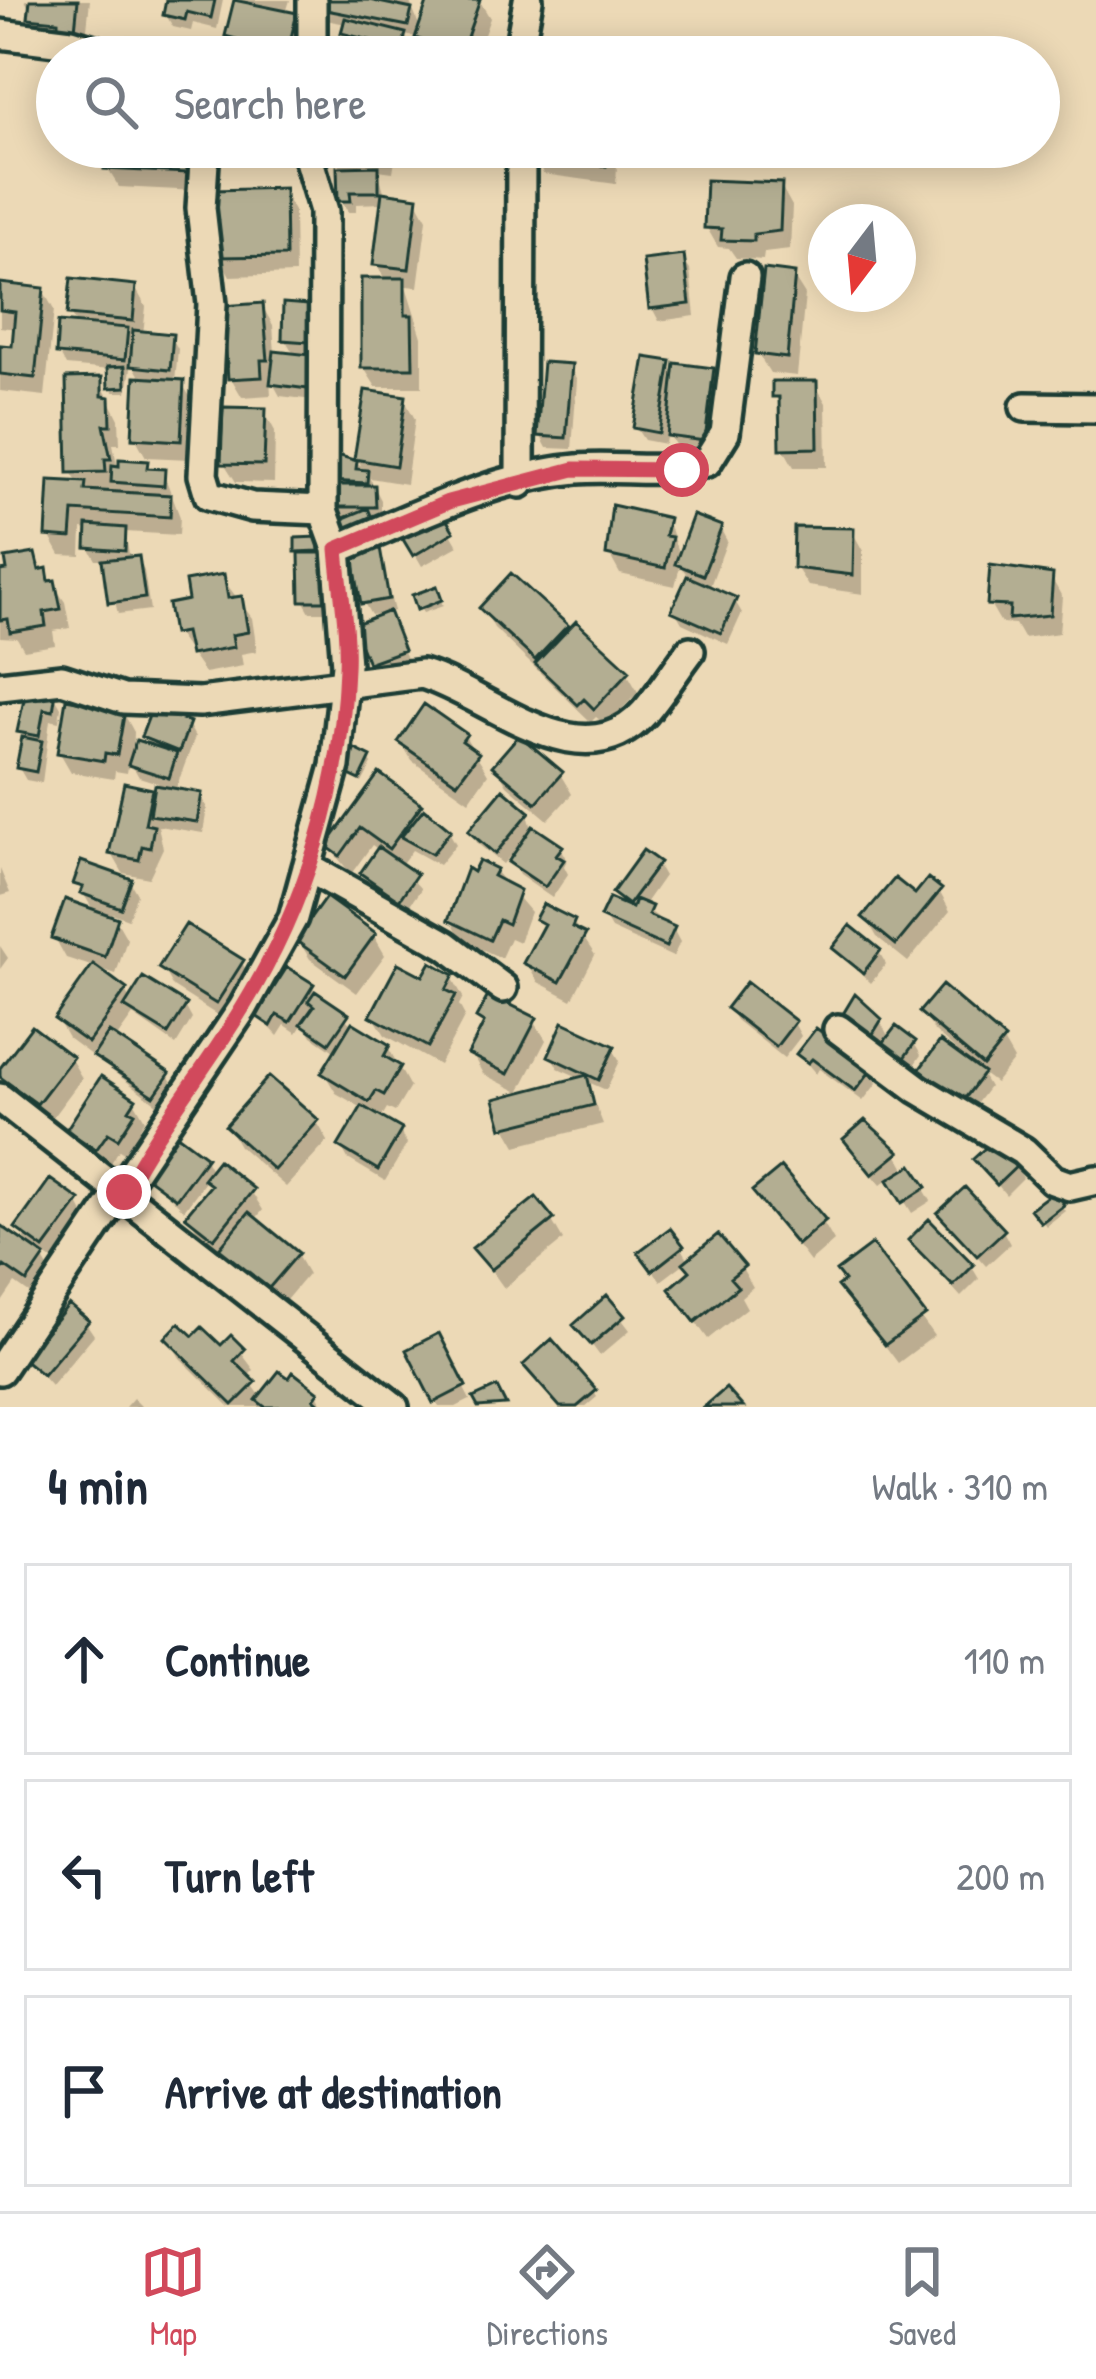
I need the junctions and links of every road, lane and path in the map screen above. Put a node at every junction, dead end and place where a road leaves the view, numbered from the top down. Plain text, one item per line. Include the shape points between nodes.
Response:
1 (312, 0) edge
2 (528, 0) edge
3 (0, 34) edge
4 (312, 36) edge
5 (522, 36) edge
6 (36, 39) edge
7 (204, 168) edge
8 (310, 168) edge
9 (521, 168) edge
10 (745, 277) dead end
11 (1025, 407) dead end
12 (1096, 408) edge
13 (520, 483) junction
14 (323, 510) junction
15 (337, 549) junction
16 (689, 651) dead end
17 (345, 680) junction
18 (0, 686) edge
19 (308, 868) junction
20 (503, 988) dead end
21 (838, 1030) dead end
22 (0, 1098) edge
23 (1096, 1180) edge
24 (124, 1192) junction
25 (0, 1370) edge
26 (394, 1407) edge

1 - 4 street
2 - 5 street
3 - 6 street
7 - 14 street via 212,304 203,475 209,495 238,505
8 - 14 street via 324,212
9 - 13 street
10 - 13 street via 724,433 707,462 682,470 574,469
11 - 12 street
13 - 15 street via 448,502
14 - 15 street
15 - 17 street
16 - 17 street via 643,715 612,737 590,740 568,741 422,674
17 - 18 street via 200,702 124,699 62,679
17 - 19 street via 335,766
19 - 20 street via 446,945
19 - 24 street via 293,918 243,1008
21 - 23 street via 1023,1151 1052,1180
22 - 24 street
24 - 25 street
24 - 26 street

